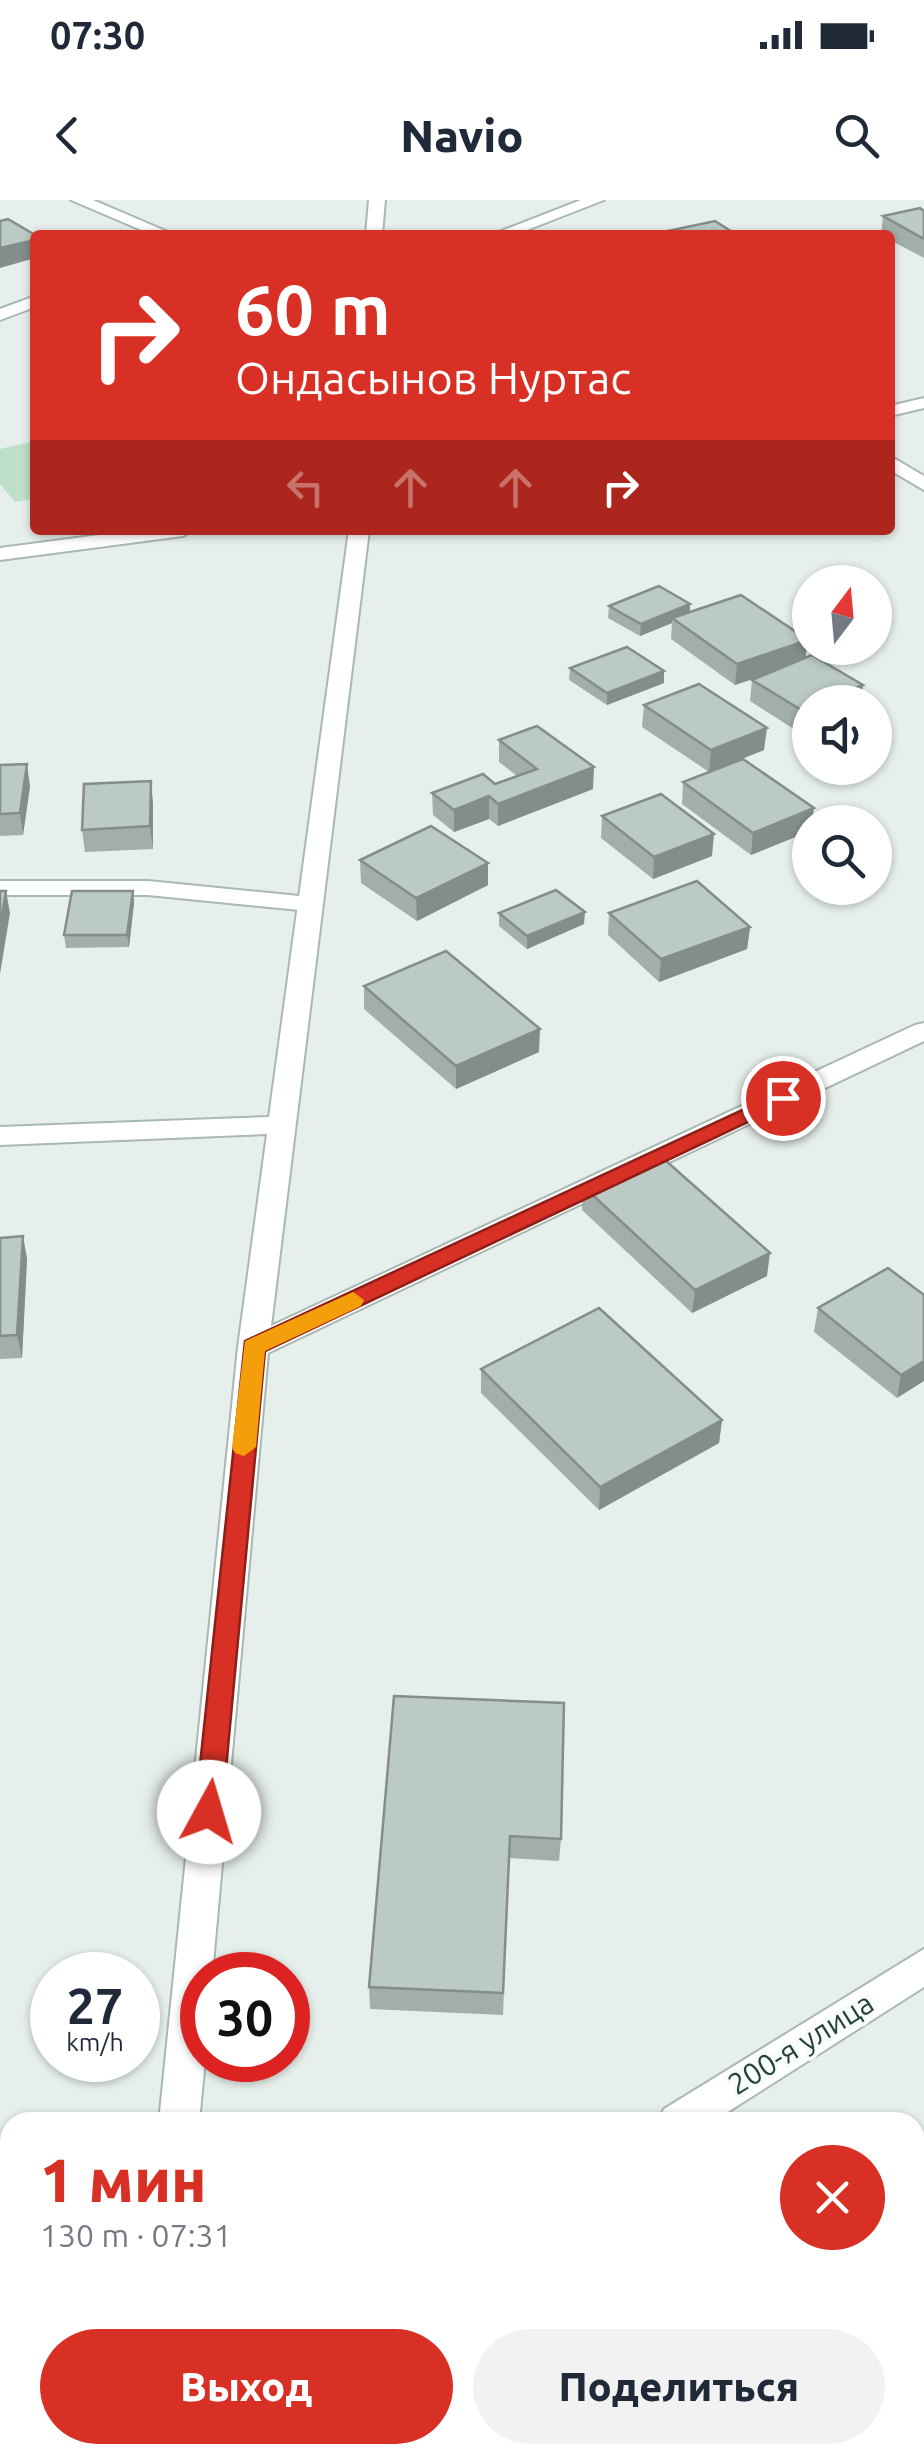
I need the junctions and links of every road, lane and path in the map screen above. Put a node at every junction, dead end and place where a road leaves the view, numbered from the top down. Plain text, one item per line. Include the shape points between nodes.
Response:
1 (79, 200) edge
2 (377, 200) edge
3 (596, 200) edge
4 (154, 230) edge
5 (374, 230) edge
6 (513, 230) edge
7 (30, 303) edge
8 (0, 315) edge
9 (924, 403) edge
10 (895, 410) edge
11 (895, 465) edge
12 (924, 484) edge
13 (145, 535) edge
14 (357, 535) edge
15 (0, 554) edge
16 (0, 888) edge
17 (310, 904) junction
18 (924, 1031) edge
19 (281, 1126) junction
20 (0, 1136) edge
21 (254, 1347) junction
22 (924, 1966) edge
23 (180, 2112) edge
24 (694, 2112) edge

1 - 4 street
2 - 5 street
3 - 6 street
7 - 8 street
9 - 10 street
11 - 12 street
13 - 15 street
14 - 17 street
16 - 17 street via 148,888
17 - 19 street
18 - 21 street
19 - 20 street
19 - 21 street
21 - 23 street
22 - 24 street, 200-я улица

